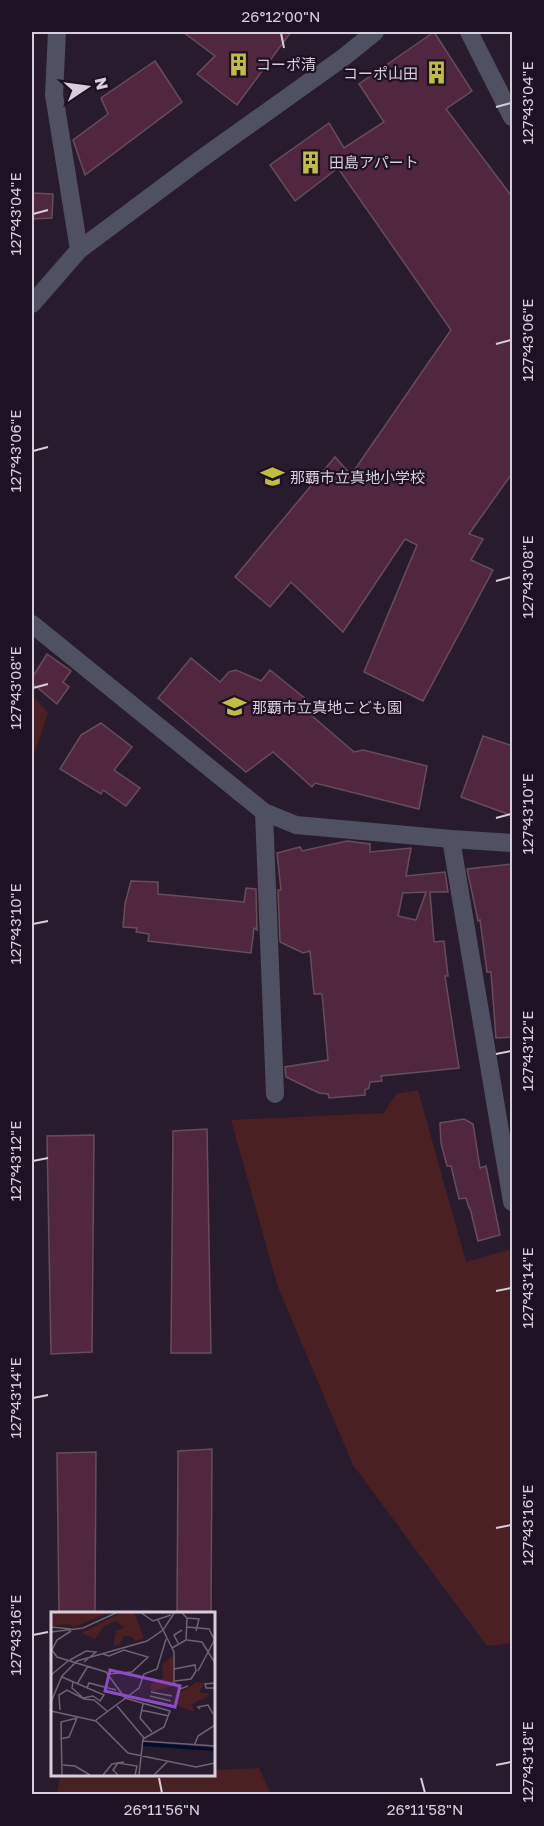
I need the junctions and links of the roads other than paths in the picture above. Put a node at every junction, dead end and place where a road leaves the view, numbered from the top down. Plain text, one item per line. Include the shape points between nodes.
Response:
1 (57, 32) edge
2 (375, 32) edge
3 (469, 32) edge
4 (513, 117) edge
5 (79, 250) junction
6 (32, 304) edge
7 (32, 624) edge
8 (264, 812) junction
9 (451, 839) junction
10 (513, 843) edge
11 (275, 1095) dead end
12 (512, 1202) edge

1 - 5 street via 54,95
2 - 5 street
3 - 4 street
5 - 6 street
7 - 8 street
8 - 9 street via 296,825
8 - 11 street
9 - 10 street
9 - 12 street

